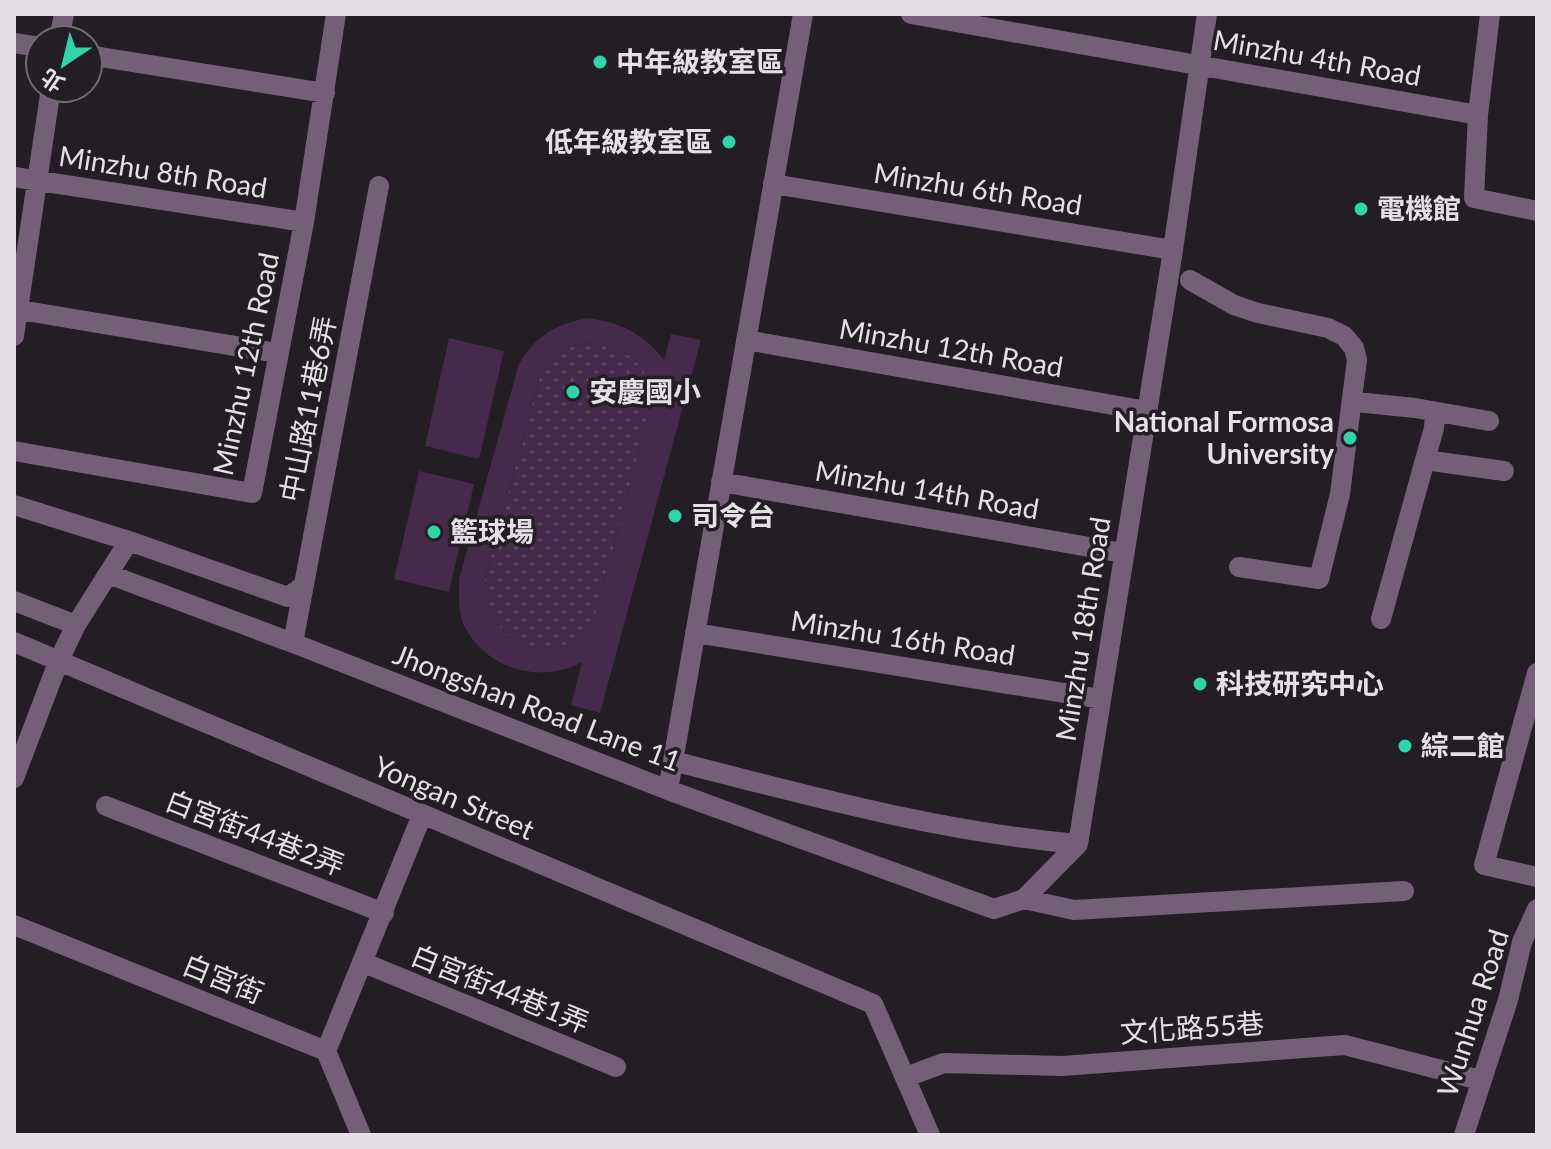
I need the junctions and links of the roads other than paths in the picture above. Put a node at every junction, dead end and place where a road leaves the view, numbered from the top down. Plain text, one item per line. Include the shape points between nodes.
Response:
1 (336, 14) edge
2 (803, 14) edge
3 (911, 14) edge
4 (1207, 14) edge
5 (1490, 14) edge
6 (104, 58) edge
7 (1199, 65) junction
8 (325, 93) junction
9 (48, 104) edge
10 (1478, 115) junction
11 (14, 177) edge
12 (36, 180) junction
13 (773, 184) junction
14 (379, 186) dead end
15 (1537, 211) edge
16 (304, 222) junction
17 (1173, 250) junction
18 (1190, 280) dead end
19 (17, 310) edge
20 (14, 336) edge
21 (746, 340) junction
22 (277, 353) junction
23 (1351, 406) junction
24 (1147, 411) junction
25 (1435, 412) junction
26 (1489, 421) dead end
27 (14, 451) edge
28 (1425, 460) junction
29 (1504, 471) dead end
30 (721, 482) junction
31 (14, 505) edge
32 (129, 541) junction
33 (1123, 553) junction
34 (1239, 567) dead end
35 (108, 574) junction
36 (303, 586) junction
37 (14, 601) edge
38 (1381, 619) dead end
39 (76, 625) junction
40 (695, 633) junction
41 (14, 642) edge
42 (293, 643) junction
43 (59, 660) junction
44 (1537, 673) edge
45 (1101, 699) junction
46 (673, 761) junction
47 (14, 778) edge
48 (668, 790) junction
49 (106, 806) dead end
50 (422, 815) junction
51 (1078, 844) junction
52 (1537, 877) edge
53 (1404, 891) dead end
54 (1024, 899) junction
55 (384, 913) junction
56 (1536, 914) edge
57 (14, 925) edge
58 (362, 962) junction
59 (326, 1051) junction
60 (616, 1067) dead end
61 (906, 1077) junction
62 (1480, 1080) junction
63 (361, 1135) edge
64 (930, 1135) edge
65 (1464, 1135) edge

1 - 8 street, Minzhu 12th Road
2 - 13 street
3 - 7 street, Minzhu 4th Road
4 - 7 street, Minzhu 18th Road
5 - 10 street
6 - 8 street
7 - 10 street, Minzhu 4th Road
7 - 17 street, Minzhu 18th Road
8 - 16 street, Minzhu 12th Road
9 - 12 street
10 - 15 street via 1474,198
11 - 12 street, Minzhu 8th Road
12 - 16 street, Minzhu 8th Road
12 - 19 street
13 - 17 street, Minzhu 6th Road
13 - 21 street
14 - 36 street, 中山路11巷6弄
16 - 22 street, Minzhu 12th Road
17 - 24 street, Minzhu 18th Road
18 - 23 street via 1234,305 1344,336 1357,360
19 - 20 street
19 - 22 street
21 - 24 street, Minzhu 12th Road
21 - 30 street
22 - 27 street, Minzhu 12th Road via 252,493
23 - 25 street via 1364,402
23 - 34 street via 1340,494 1319,579
24 - 33 street, Minzhu 18th Road
25 - 26 street
25 - 28 street
28 - 29 street
28 - 38 street
30 - 33 street, Minzhu 14th Road
30 - 40 street
31 - 32 street
32 - 35 street
32 - 36 street via 288,597
33 - 45 street, Minzhu 18th Road
35 - 39 street
35 - 42 street, Jhongshan Road Lane 11
36 - 42 street, 中山路11巷6弄
37 - 39 street
39 - 43 street
40 - 45 street, Minzhu 16th Road
40 - 46 street
41 - 43 street, Yongan Street
42 - 48 street, Jhongshan Road Lane 11
43 - 47 street
43 - 50 street, Yongan Street
44 - 52 street via 1484,865
45 - 51 street, Minzhu 18th Road
46 - 48 street
46 - 51 street via 831,802 1010,838
48 - 54 street, Jhongshan Road Lane 11 via 994,909
49 - 55 street, 白宮街44巷2弄
50 - 55 street
50 - 61 street, Yongan Street via 873,1004
51 - 54 street
53 - 54 street via 1074,910
55 - 58 street
56 - 62 street, Wunhua Road via 1522,942
57 - 59 street, 白宮街
58 - 59 street
58 - 60 street, 白宮街44巷1弄
59 - 63 street
61 - 62 street, 文化路55巷 via 944,1063 1062,1066 1345,1045
61 - 64 street
62 - 65 street, Wunhua Road

